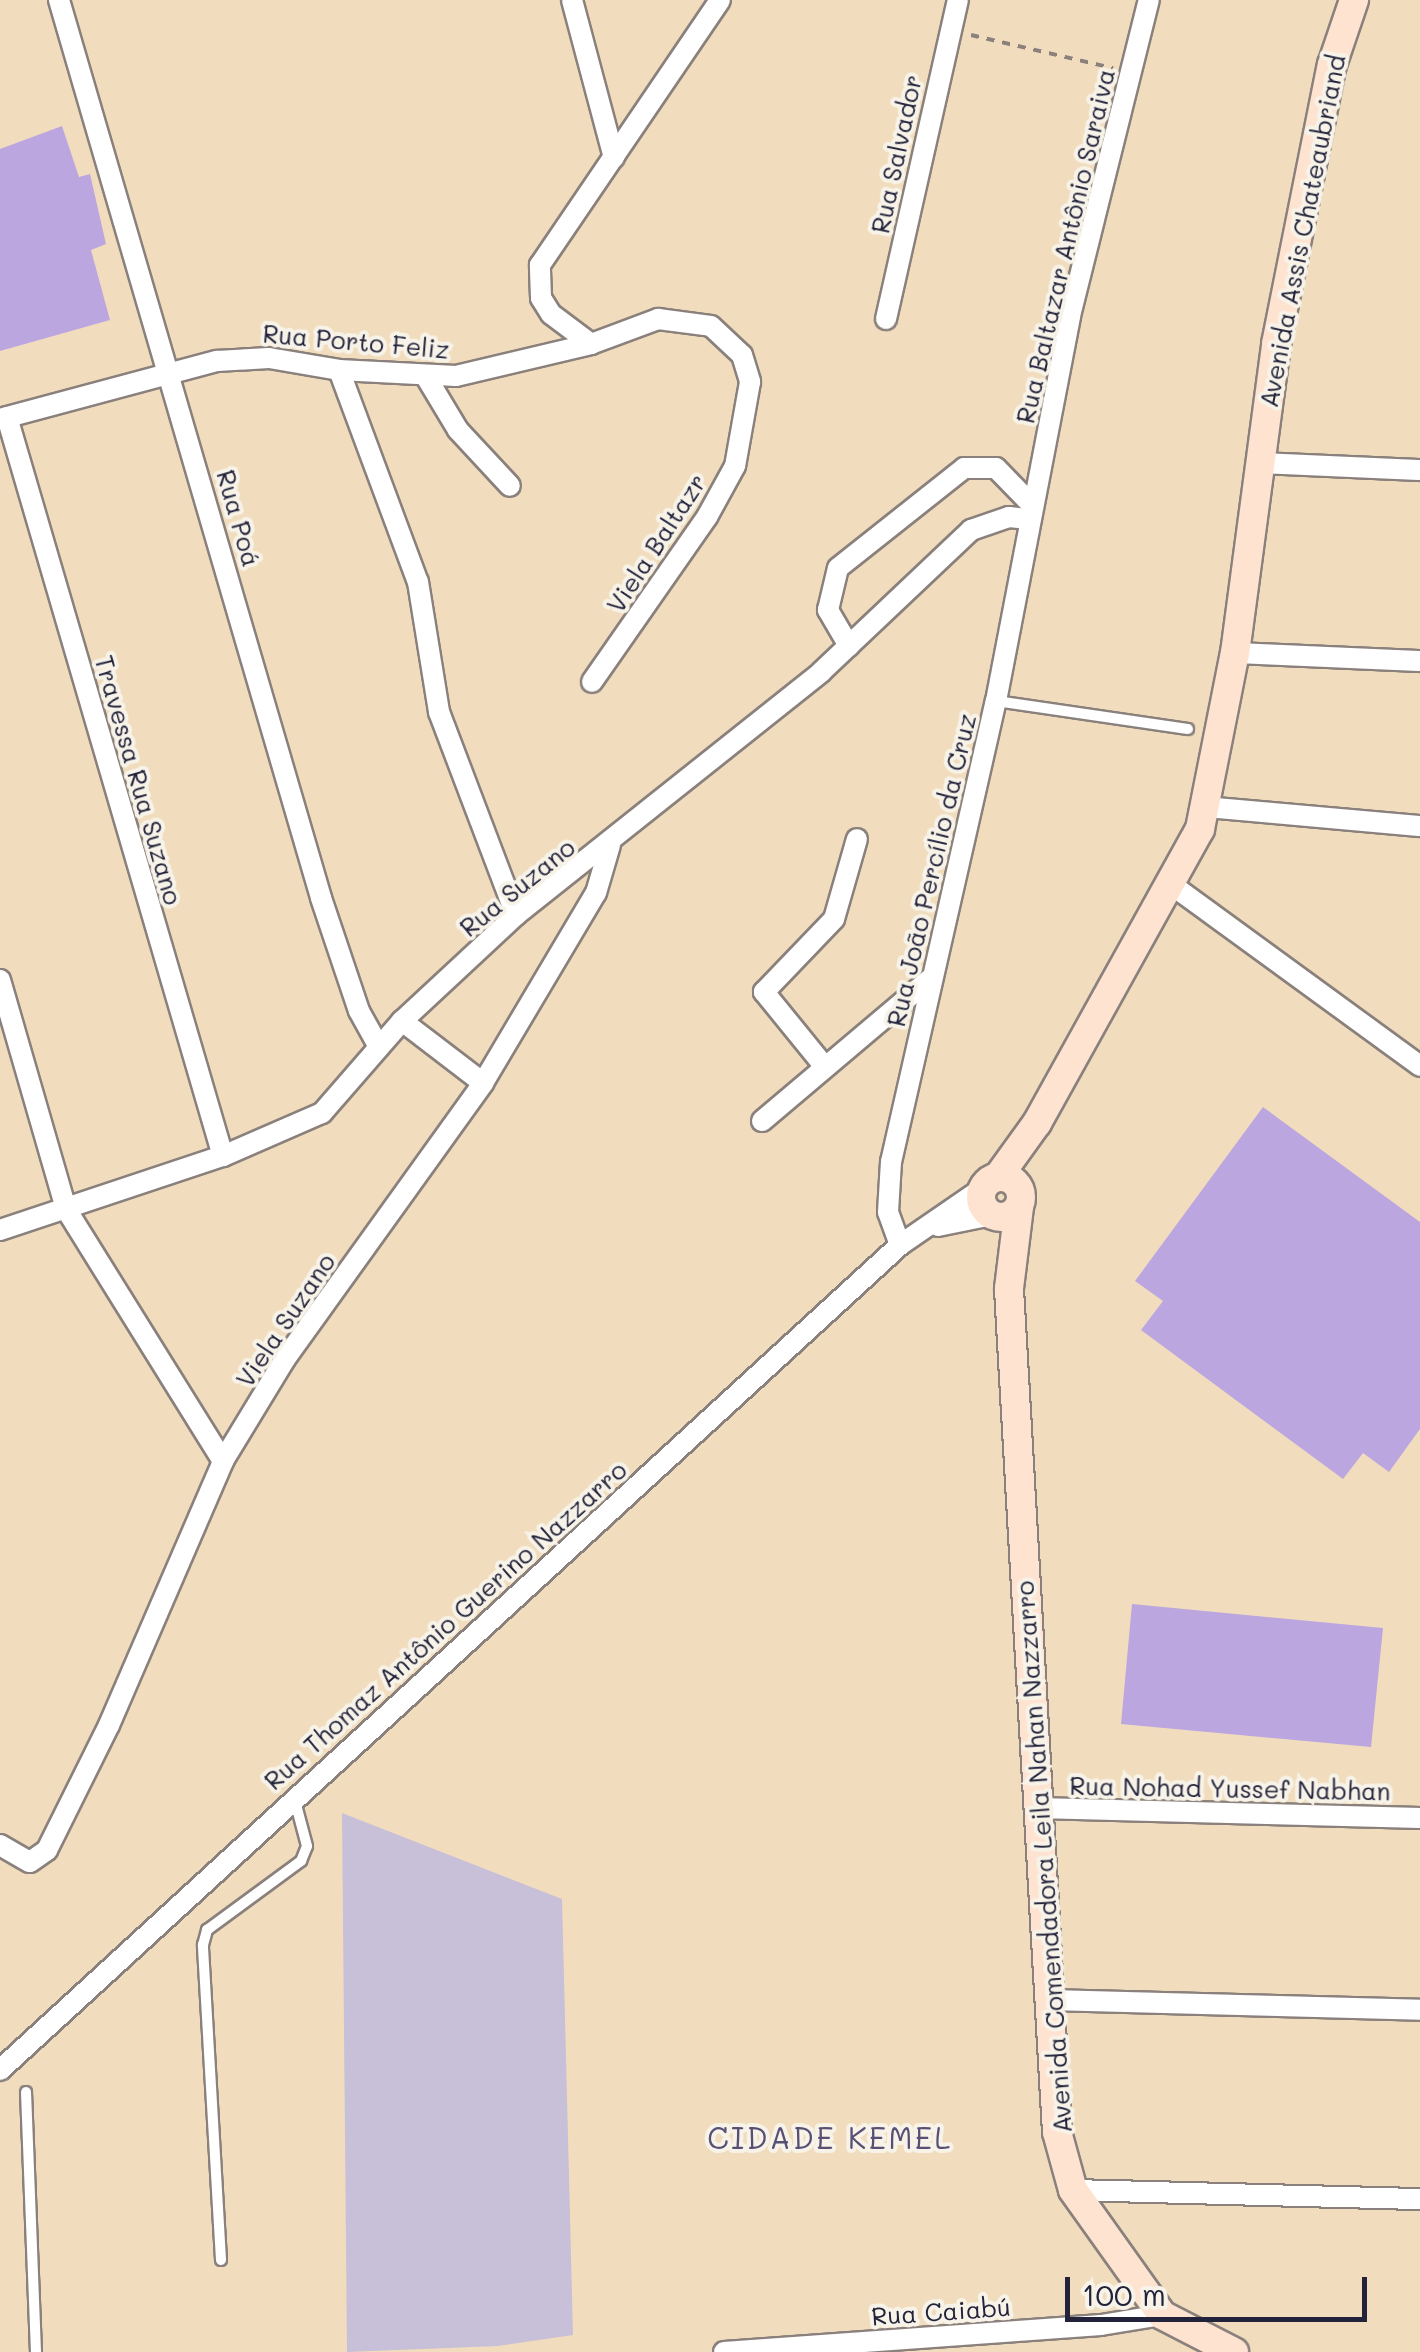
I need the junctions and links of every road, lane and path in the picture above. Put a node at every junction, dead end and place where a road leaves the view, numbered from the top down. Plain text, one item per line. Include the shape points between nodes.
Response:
1 (59, 0) edge
2 (572, 0) edge
3 (720, 0) edge
4 (958, 0) edge
5 (1149, 0) edge
6 (1354, 0) edge
7 (949, 30) junction
8 (1132, 72) junction
9 (614, 158) junction
10 (886, 318) dead end
11 (591, 344) junction
12 (339, 370) junction
13 (171, 371) junction
14 (425, 375) junction
15 (4, 418) edge
16 (1259, 464) junction
17 (1420, 470) edge
18 (510, 486) dead end
19 (1030, 512) junction
20 (849, 646) junction
21 (1234, 653) junction
22 (1420, 661) edge
23 (592, 682) dead end
24 (996, 701) junction
25 (1188, 729) dead end
26 (1206, 806) junction
27 (1420, 826) edge
28 (857, 839) dead end
29 (610, 844) junction
30 (1172, 885) junction
31 (516, 915) junction
32 (0, 980) edge
33 (930, 980) junction
34 (402, 1020) junction
35 (379, 1047) junction
36 (1420, 1066) edge
37 (825, 1067) junction
38 (483, 1083) junction
39 (762, 1121) dead end
40 (223, 1156) junction
41 (1001, 1199) junction
42 (66, 1208) junction
43 (0, 1230) edge
44 (900, 1246) junction
45 (223, 1461) junction
46 (294, 1797) junction
47 (1038, 1808) junction
48 (1420, 1818) edge
49 (2, 1851) edge
50 (1050, 2000) junction
51 (1420, 2010) edge
52 (0, 2070) edge
53 (26, 2092) dead end
54 (1073, 2190) junction
55 (1420, 2198) edge
56 (221, 2260) dead end
57 (1162, 2315) junction
58 (827, 2348) edge
59 (36, 2352) edge
60 (724, 2352) edge
61 (1234, 2352) edge

1 - 13 street, Rua Poá
2 - 9 street
3 - 9 street
4 - 7 street, Rua Salvador
5 - 8 street, Rua Baltazar Antônio Saraiva
6 - 16 main road, Avenida Assis Chateaubriand via 1332,66
7 - 8 path
7 - 10 street, Rua Salvador
8 - 19 street, Rua Baltazar Antônio Saraiva via 1070,316
9 - 11 street via 540,265 541,298 551,314
11 - 14 street, Rua Porto Feliz via 456,376
11 - 23 street, Viela Baltazr via 658,318 691,320 727,336 750,382 735,466
12 - 13 street, Rua Porto Feliz via 248,357
12 - 14 street, Rua Porto Feliz
12 - 31 street via 418,582 440,712
13 - 15 street, Rua Porto Feliz
13 - 35 street, Rua Poá via 321,898 359,1011
14 - 18 street via 458,430
15 - 40 street, Travessa Rua Suzano
16 - 17 street
16 - 21 main road, Avenida Comendadora Leila Nahan Nazzarro
19 - 20 street, Rua Suzano via 970,530
19 - 20 street via 996,468 964,468 838,568 828,610
19 - 24 street, Rua João Percílio da Cruz
20 - 29 street, Rua Suzano
21 - 22 street
21 - 26 main road, Avenida Comendadora Leila Nahan Nazzarro
24 - 25 lane
24 - 33 street, Rua João Percílio da Cruz
26 - 27 street
26 - 30 main road, Avenida Comendadora Leila Nahan Nazzarro
28 - 37 street via 834,919 764,992
29 - 31 street, Rua Suzano
29 - 38 street, Viela Suzano via 596,893
30 - 36 street
30 - 41 main road, Avenida Comendadora Leila Nahan Nazzarro
31 - 34 street, Rua Suzano
32 - 42 street
33 - 37 street
33 - 44 street, Rua João Percílio da Cruz via 886,1189
34 - 35 street, Rua Suzano
34 - 38 street
35 - 40 street, Rua Suzano via 322,1113
37 - 39 street
38 - 45 street, Viela Suzano via 285,1359
40 - 42 street, Rua Suzano
41 - 44 street, Rua Thomaz Antônio Guerino Nazzarro
41 - 47 main road, Avenida Comendadora Leila Nahan Nazzarro
42 - 43 street, Rua Suzano
42 - 45 street
44 - 46 street, Rua Thomaz Antônio Guerino Nazzarro
45 - 49 street, Viela Suzano via 109,1726 47,1850 30,1862
46 - 52 street, Rua Thomaz Antônio Guerino Nazzarro
46 - 56 lane via 307,1846 301,1861 208,1930 203,1945
47 - 48 street, Rua Nohad Yussef Nabhan
47 - 50 main road, Avenida Comendadora Leila Nahan Nazzarro
50 - 51 street
50 - 54 main road, Avenida Comendadora Leila Nahan Nazzarro via 1058,2132
53 - 59 lane
54 - 55 street
54 - 57 main road, Avenida Comendadora Leila Nahan Nazzarro
57 - 58 street, Rua Caiabú
57 - 61 main road, Avenida Comendadora Leila Nahan Nazzarro
58 - 60 street, Rua Caiabú

